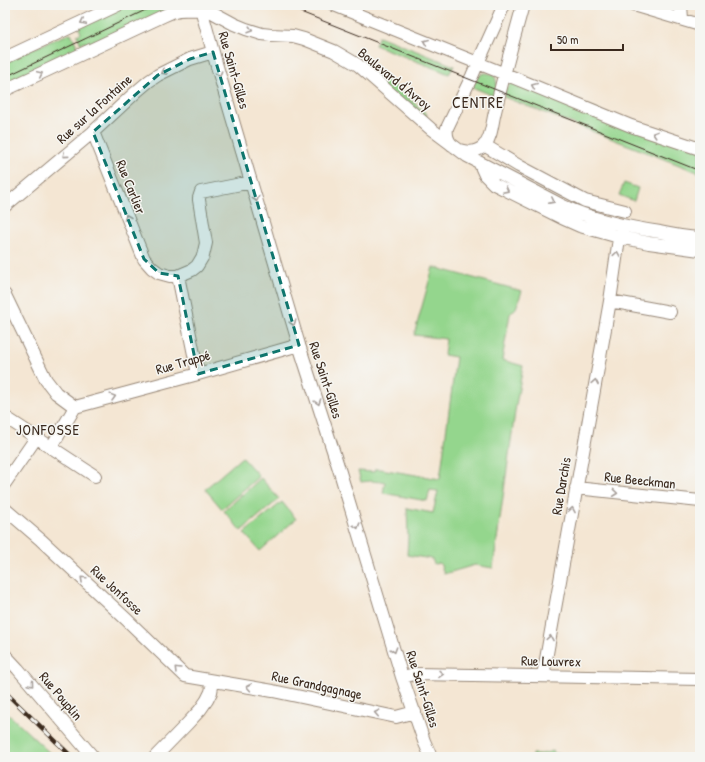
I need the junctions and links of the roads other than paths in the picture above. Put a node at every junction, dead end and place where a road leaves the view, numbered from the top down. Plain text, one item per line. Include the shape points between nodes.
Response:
1 (118, 5) edge
2 (334, 5) edge
3 (504, 5) edge
4 (522, 5) edge
5 (633, 5) edge
6 (681, 5) edge
7 (201, 7) edge
8 (682, 19) junction
9 (700, 24) edge
10 (213, 52) junction
11 (5, 58) edge
12 (478, 63) junction
13 (505, 74) junction
14 (5, 90) edge
15 (93, 132) junction
16 (484, 145) junction
17 (456, 149) junction
18 (700, 149) edge
19 (480, 164) junction
20 (251, 182) junction
21 (5, 206) edge
22 (625, 211) dead end
23 (622, 225) junction
24 (619, 237) junction
25 (700, 238) edge
26 (700, 250) edge
27 (178, 276) junction
28 (5, 295) edge
29 (610, 302) junction
30 (670, 312) dead end
31 (299, 345) junction
32 (198, 374) junction
33 (75, 407) junction
34 (5, 417) edge
35 (36, 438) junction
36 (51, 448) junction
37 (95, 476) dead end
38 (5, 483) edge
39 (576, 488) junction
40 (700, 501) edge
41 (5, 509) edge
42 (5, 655) edge
43 (543, 676) junction
44 (402, 677) junction
45 (700, 679) edge
46 (213, 681) junction
47 (415, 712) junction
48 (93, 757) edge
49 (155, 757) edge
50 (430, 757) edge

1 -> 11 street
12 -> 2 street
3 - 12 street
4 - 13 street
5 - 8 street
6 - 8 street
7 - 10 street, Rue Saint-Gilles
14 -> 7 street, Boulevard d'Avroy via 163,16
7 -> 17 street, Boulevard d'Avroy via 246,29 271,35 304,38 334,51 358,65
8 - 9 street
10 -> 15 street, Rue sur la Fontaine via 190,59 158,75
10 -> 20 street, Rue Saint-Gilles
12 - 13 street
12 - 17 street via 447,128 450,143
13 - 16 street via 489,138
18 -> 13 street via 631,126
15 -> 21 street, Rue sur la Fontaine
27 -> 15 street, Rue Carlier via 159,273 144,259
16 - 17 street via 469,152
16 - 22 street via 585,201
17 - 19 street, Boulevard d'Avroy
19 -> 23 street, Boulevard d'Avroy via 575,212
19 -> 24 street, Boulevard d'Avroy via 485,175 494,184 568,221
20 - 27 street via 201,192 198,200 205,250 197,266
20 -> 31 street, Rue Saint-Gilles
23 - 24 street, Rue Darchis
23 - 25 street, Boulevard d'Avroy
24 - 26 street, Boulevard d'Avroy
29 -> 24 street, Rue Darchis
27 - 32 street
28 - 33 street via 46,380 56,393
29 - 30 street
39 -> 29 street, Rue Darchis
31 - 32 street, Rue Trappé
31 -> 44 street, Rue Saint-Gilles
33 -> 32 street, Rue Trappé
33 - 36 street
34 - 35 street
35 - 36 street
35 - 38 street
36 - 37 street
39 -> 40 street, Rue Beeckman
43 -> 39 street, Rue Darchis
46 -> 41 street, Rue Jonfosse via 184,676
42 -> 48 street, Rue Pouplin
44 -> 43 street, Rue Louvrex via 415,674
43 - 45 street, Rue Louvrex
44 - 47 street, Rue Saint-Gilles
47 -> 46 street, Rue Grandgagnage via 396,716
46 - 49 street via 211,692 200,710
47 - 50 street, Rue Saint-Gilles

